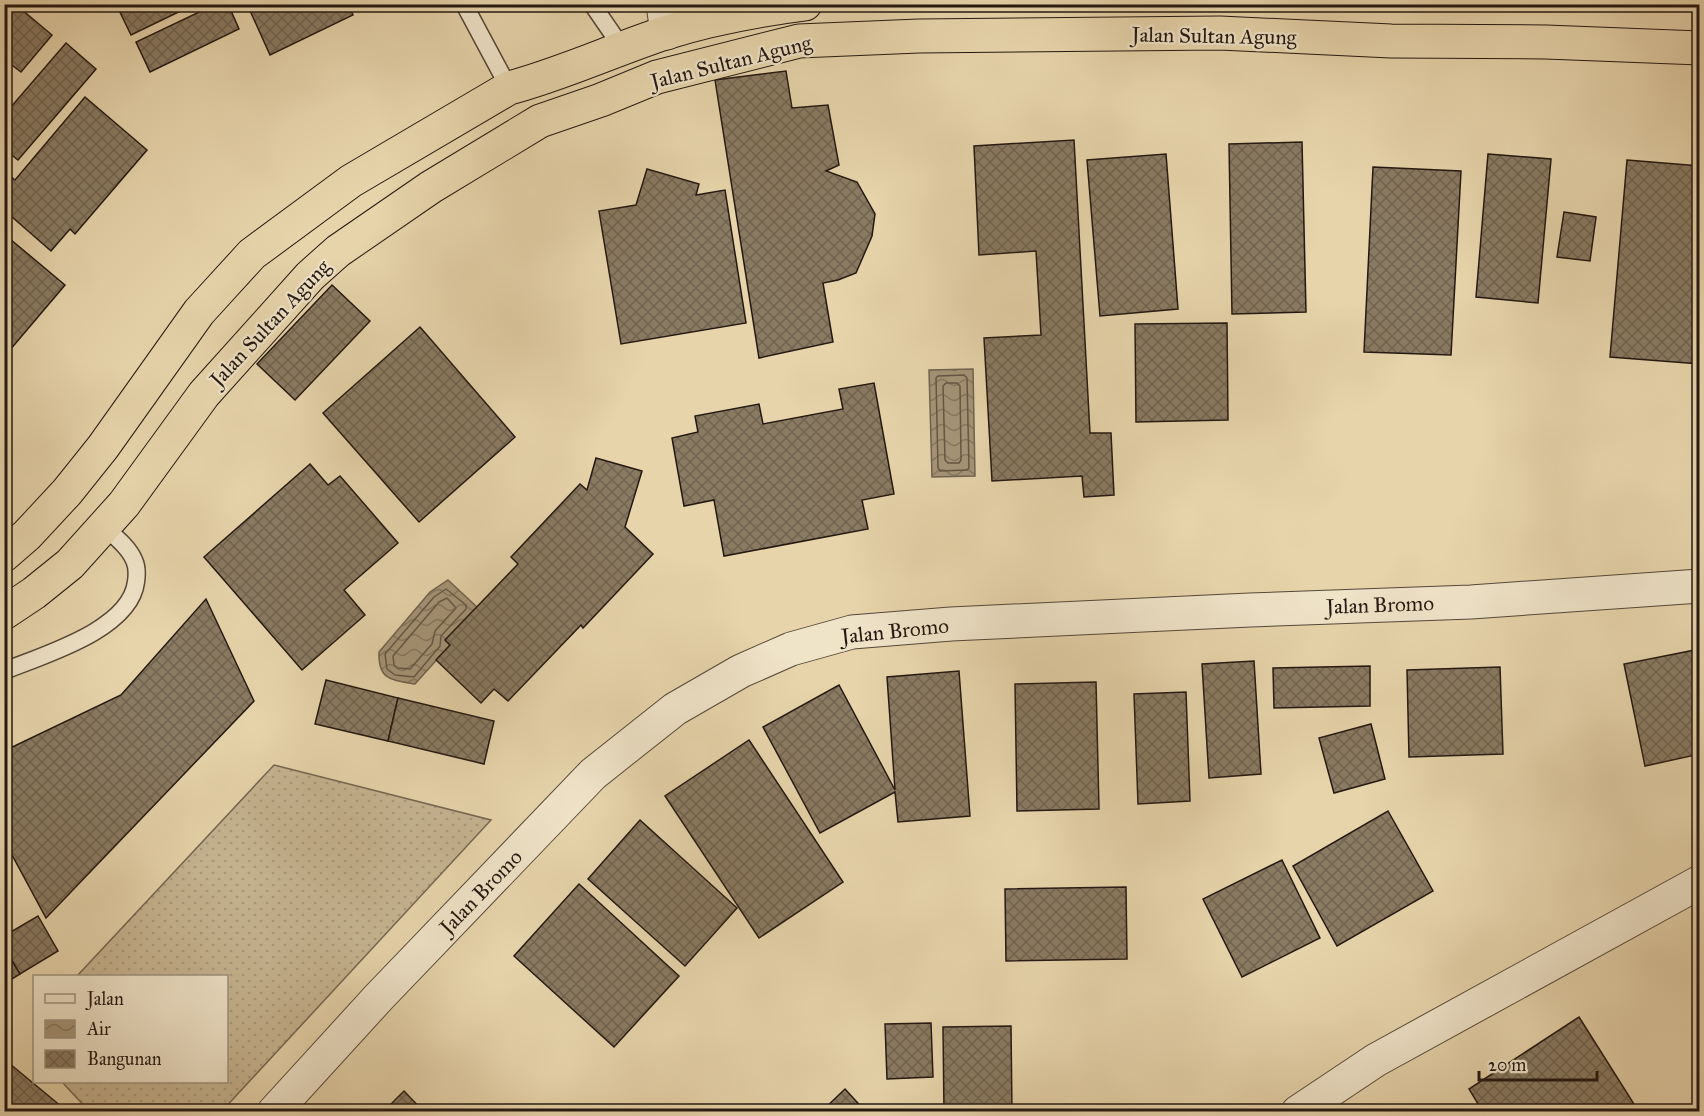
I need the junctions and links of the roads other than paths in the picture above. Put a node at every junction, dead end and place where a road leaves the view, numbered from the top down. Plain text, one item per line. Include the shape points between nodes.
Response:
1 (464, 4) edge
2 (592, 4) edge
3 (805, 4) edge
4 (665, 19) edge
5 (1700, 48) edge
6 (622, 49) junction
7 (509, 88) junction
8 (103, 526) junction
9 (4, 555) edge
10 (1700, 586) edge
11 (4, 613) edge
12 (4, 671) edge
13 (1700, 882) edge
14 (274, 1112) edge
15 (1298, 1112) edge

1 - 7 lane
2 - 6 lane
3 - 4 highway, Jalan Sultan Agung
4 - 6 highway, Jalan Sultan Agung
5 - 8 highway, Jalan Sultan Agung via 1220,33 896,37 799,41 657,77 540,121 430,187 338,251 310,276 204,394 124,504
6 - 7 highway, Jalan Sultan Agung
7 - 9 highway, Jalan Sultan Agung via 351,180 252,255 199,312 67,492
8 - 11 highway, Jalan Sultan Agung via 70,564
8 - 12 lane via 135,562 135,588 127,604 115,619 95,631
10 - 14 street, Jalan Bromo via 1471,602 951,624 852,632 791,649 741,671 675,709 594,774
13 - 15 street via 1376,1060

